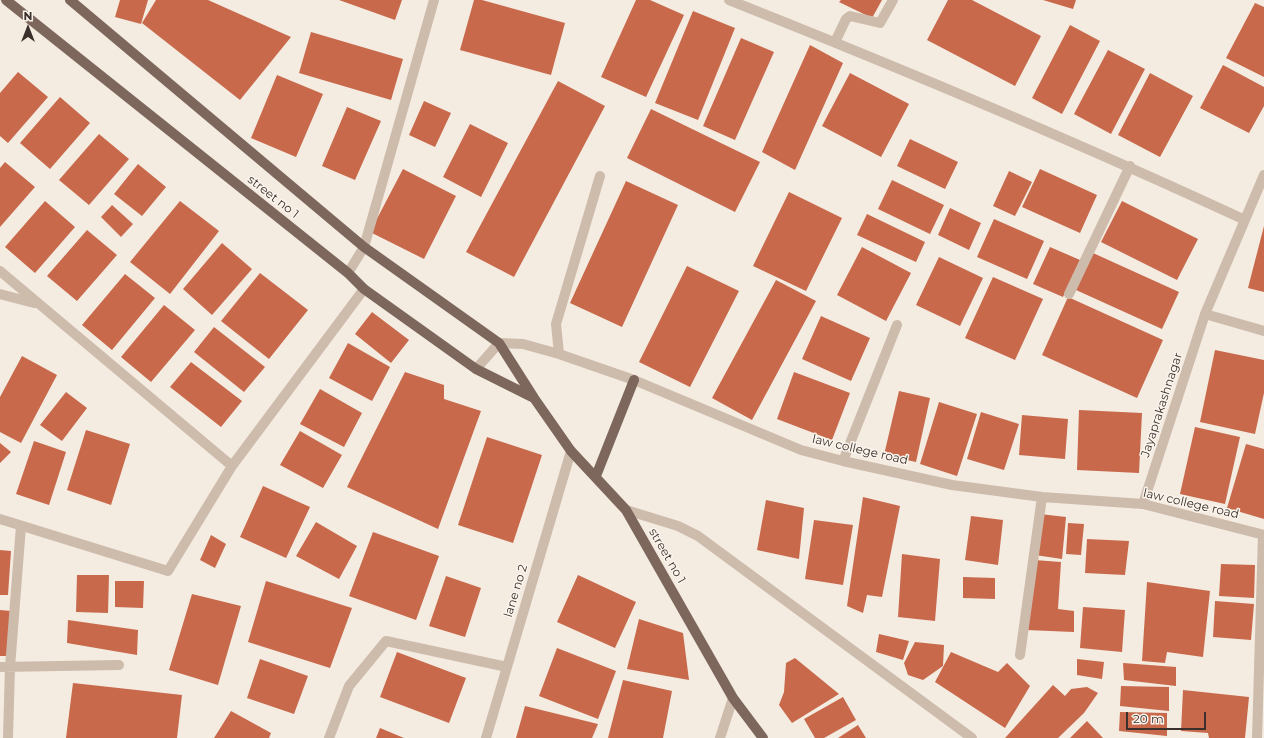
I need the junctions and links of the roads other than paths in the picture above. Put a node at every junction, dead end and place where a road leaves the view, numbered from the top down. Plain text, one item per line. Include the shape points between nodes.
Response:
1 (6, 0) edge
2 (70, 0) edge
3 (434, 0) edge
4 (729, 0) edge
5 (892, 0) edge
6 (835, 42) junction
7 (1130, 166) junction
8 (1264, 175) edge
9 (600, 176) dead end
10 (1245, 220) junction
11 (364, 247) junction
12 (0, 271) edge
13 (348, 273) junction
14 (364, 290) junction
15 (0, 294) edge
16 (1069, 294) dead end
17 (38, 304) junction
18 (1205, 314) junction
19 (897, 325) dead end
20 (1264, 331) edge
21 (499, 343) junction
22 (559, 354) junction
23 (476, 369) junction
24 (634, 380) junction
25 (534, 398) junction
26 (571, 452) junction
27 (843, 461) junction
28 (232, 466) junction
29 (596, 476) junction
30 (1042, 498) junction
31 (1143, 504) junction
32 (626, 510) junction
33 (0, 519) edge
34 (21, 526) junction
35 (1264, 535) edge
36 (1020, 656) dead end
37 (119, 665) dead end
38 (5, 667) edge
39 (507, 667) junction
40 (1262, 686) edge
41 (733, 698) junction
42 (8, 738) edge
43 (329, 738) edge
44 (486, 738) edge
45 (720, 738) edge
46 (763, 738) edge
47 (972, 738) edge
48 (1257, 738) edge

1 - 13 main road, street no 1
2 - 11 main road, street no 1
3 - 11 street
4 - 6 street
5 - 6 street via 880,23 850,16
6 - 7 street
7 - 10 street
7 - 16 street
8 - 10 street, Jayaprakashnagar
9 - 22 street via 556,324
10 - 18 street, Jayaprakashnagar
11 - 13 street
11 - 21 main road, street no 1
12 - 17 street
13 - 14 main road, street no 1
14 - 23 main road, street no 1
14 - 28 street
15 - 17 street
17 - 28 street
18 - 20 street
18 - 31 street, Jayaprakashnagar
19 - 27 street
21 - 22 street, law college road via 523,344
21 - 23 street
21 - 25 main road, street no 1
22 - 24 street, law college road
23 - 25 main road, street no 1
24 - 27 street, law college road via 801,450
24 - 29 main road
25 - 26 main road, street no 1
26 - 29 main road, street no 1
26 - 39 street, lane no 2
27 - 30 street, law college road via 952,485
28 - 34 street via 168,571
29 - 32 main road, street no 1
30 - 31 street, law college road
30 - 36 street
31 - 35 street, law college road
32 - 41 main road, street no 1
32 - 47 street via 678,526 698,536
33 - 34 street
34 - 38 street
35 - 40 street
37 - 38 street
38 - 42 street
39 - 43 street via 386,641 349,686
39 - 44 street, lane no 2
40 - 48 street
41 - 45 street
41 - 46 main road, street no 1

